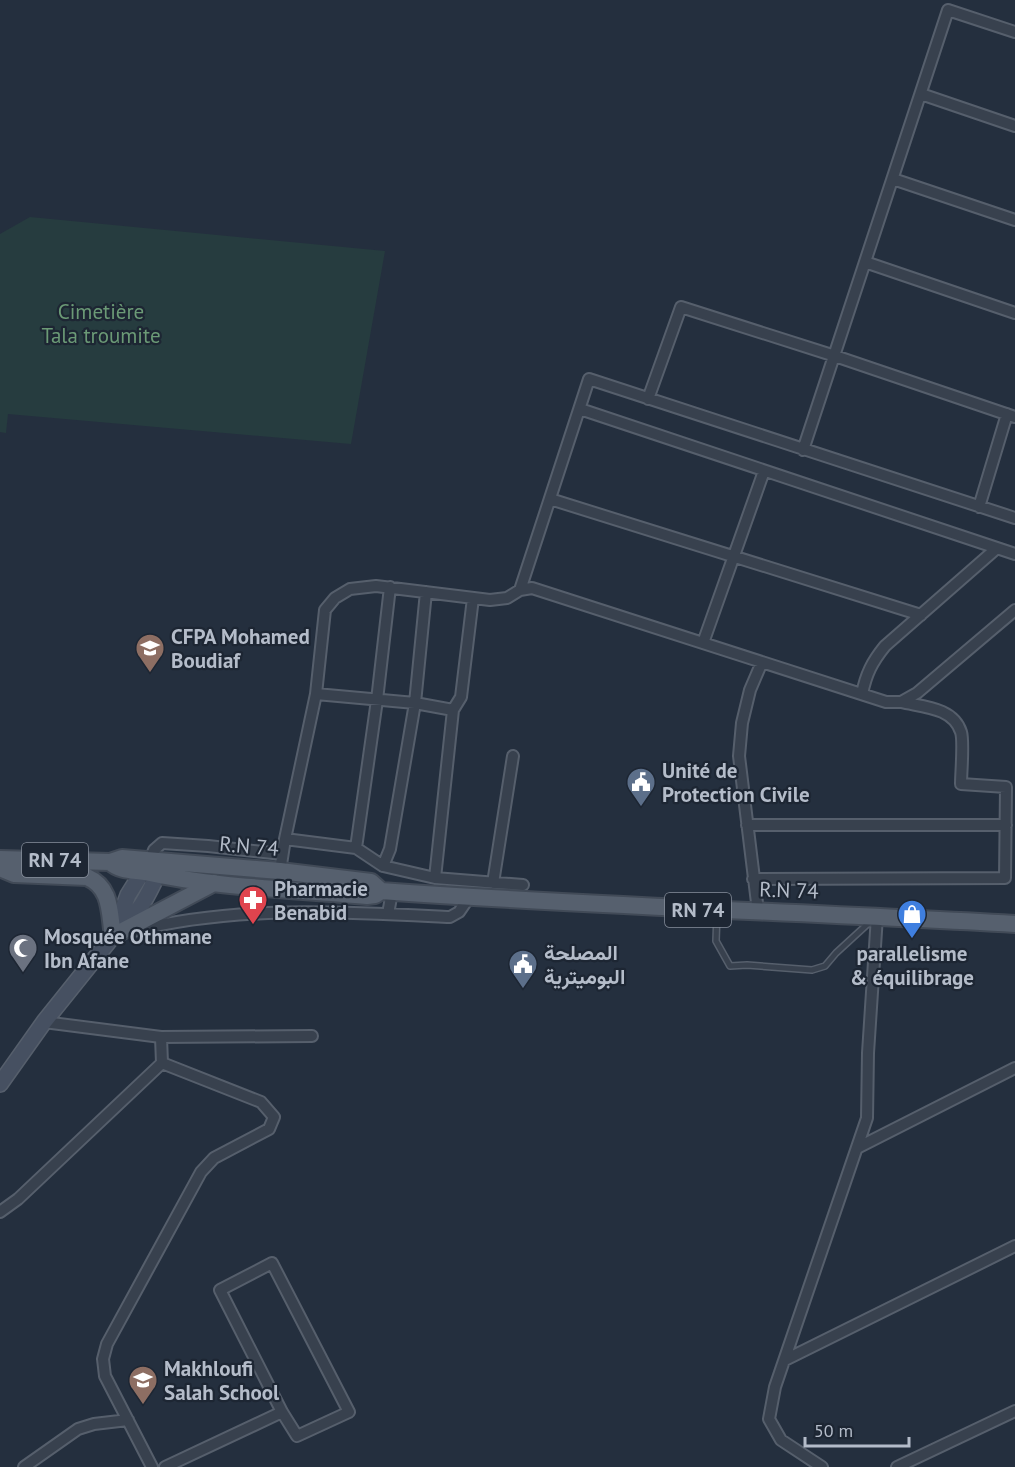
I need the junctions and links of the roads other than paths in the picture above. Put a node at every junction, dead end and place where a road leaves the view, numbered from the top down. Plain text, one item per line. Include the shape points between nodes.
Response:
1 (1015, 32) edge
2 (921, 94) junction
3 (1015, 126) edge
4 (893, 179) junction
5 (1015, 220) edge
6 (865, 262) junction
7 (1015, 314) edge
8 (835, 356) junction
9 (648, 399) junction
10 (580, 409) junction
11 (1011, 415) edge
12 (803, 450) junction
13 (764, 471) junction
14 (550, 498) junction
15 (979, 507) junction
16 (1015, 518) edge
17 (997, 548) junction
18 (1015, 554) edge
19 (735, 556) junction
20 (390, 587) junction
21 (520, 590) junction
22 (426, 592) junction
23 (472, 598) junction
24 (1015, 610) edge
25 (921, 615) junction
26 (703, 643) junction
27 (762, 662) junction
28 (316, 694) junction
29 (862, 694) junction
30 (377, 700) junction
31 (901, 702) junction
32 (415, 703) junction
33 (453, 710) junction
34 (513, 756) dead end
35 (747, 825) junction
36 (1006, 825) junction
37 (285, 838) junction
38 (356, 848) junction
39 (0, 859) edge
40 (281, 862) junction
41 (383, 866) junction
42 (153, 867) junction
43 (0, 868) edge
44 (435, 878) junction
45 (753, 879) junction
46 (215, 883) junction
47 (493, 883) junction
48 (523, 885) dead end
49 (386, 891) junction
50 (471, 896) junction
51 (717, 911) junction
52 (758, 911) junction
53 (388, 914) junction
54 (877, 916) junction
55 (1015, 924) edge
56 (113, 936) junction
57 (44, 1022) junction
58 (161, 1036) junction
59 (312, 1036) dead end
60 (162, 1063) junction
61 (1015, 1068) edge
62 (0, 1084) edge
63 (859, 1147) junction
64 (0, 1212) edge
65 (1015, 1246) edge
66 (785, 1360) junction
67 (282, 1412) junction
68 (1015, 1412) edge
69 (128, 1420) junction
70 (24, 1467) edge
71 (152, 1467) edge
72 (165, 1467) edge
73 (822, 1467) edge
74 (897, 1467) edge

1 - 2 street via 948,10
2 - 3 street
2 - 4 street
4 - 5 street
4 - 6 street
6 - 7 street
6 - 8 street
8 - 9 street via 681,307
8 - 11 street
8 - 12 street
9 - 10 street via 589,379
9 - 12 street
10 - 13 street
10 - 14 street
11 - 15 street
12 - 15 street
13 - 17 street
13 - 19 street
14 - 19 street
14 - 21 street
15 - 16 street
17 - 18 street
17 - 25 street
19 - 25 street
19 - 26 street
20 - 22 street
20 - 28 street via 350,589 325,610
20 - 30 street
21 - 23 street via 507,598
21 - 26 street via 532,588
22 - 23 street
22 - 32 street
23 - 33 street via 461,697
24 - 31 street via 917,693
25 - 29 street via 873,661
26 - 27 street
27 - 29 street
27 - 35 street via 750,690 741,734 739,756
28 - 30 street
28 - 37 street
29 - 31 street via 886,702
30 - 32 street
30 - 38 street
31 - 36 street via 950,715 962,732 961,784 1006,786
32 - 33 street
32 - 41 street via 390,849
33 - 44 street
34 - 47 street
35 - 36 street
35 - 45 street
36 - 45 street via 1005,878
37 - 38 street
37 - 40 street
38 - 41 street
39 - 42 main road, R.N 74 / RN 74 via 110,862 122,858
40 - 42 main road, R.N 74 / RN 74
40 - 49 main road, R.N 74 / RN 74 via 371,882
41 - 44 street
42 - 46 main road, R.N 74 / RN 74
42 - 56 street via 128,895
43 - 56 main road via 14,874 87,877 98,881 107,899
44 - 47 street
45 - 52 street
46 - 49 main road, R.N 74 / RN 74 via 367,896
46 - 56 main road
47 - 48 street
49 - 50 main road, R.N 74 / RN 74
49 - 53 street
50 - 51 main road, R.N 74 / RN 74
50 - 53 street via 450,917
51 - 52 main road, R.N 74 / RN 74
51 - 54 lane via 716,941 730,966 812,970 825,966
52 - 54 main road, R.N 74 / RN 74
53 - 56 street via 267,912 170,922
54 - 55 main road, R.N 74 / RN 74
54 - 63 street via 867,1118
56 - 57 street
57 - 58 street
57 - 62 street
58 - 59 street
58 - 60 street
60 - 64 street
60 - 69 street via 261,1102 274,1117 269,1129 214,1158 201,1172 106,1344 105,1376
61 - 63 street
63 - 66 street
65 - 66 street
66 - 73 street via 769,1419 781,1440
67 - 67 street via 297,1436 349,1412 272,1263 220,1290
67 - 72 street
68 - 74 street
69 - 70 street via 78,1429
69 - 71 street

